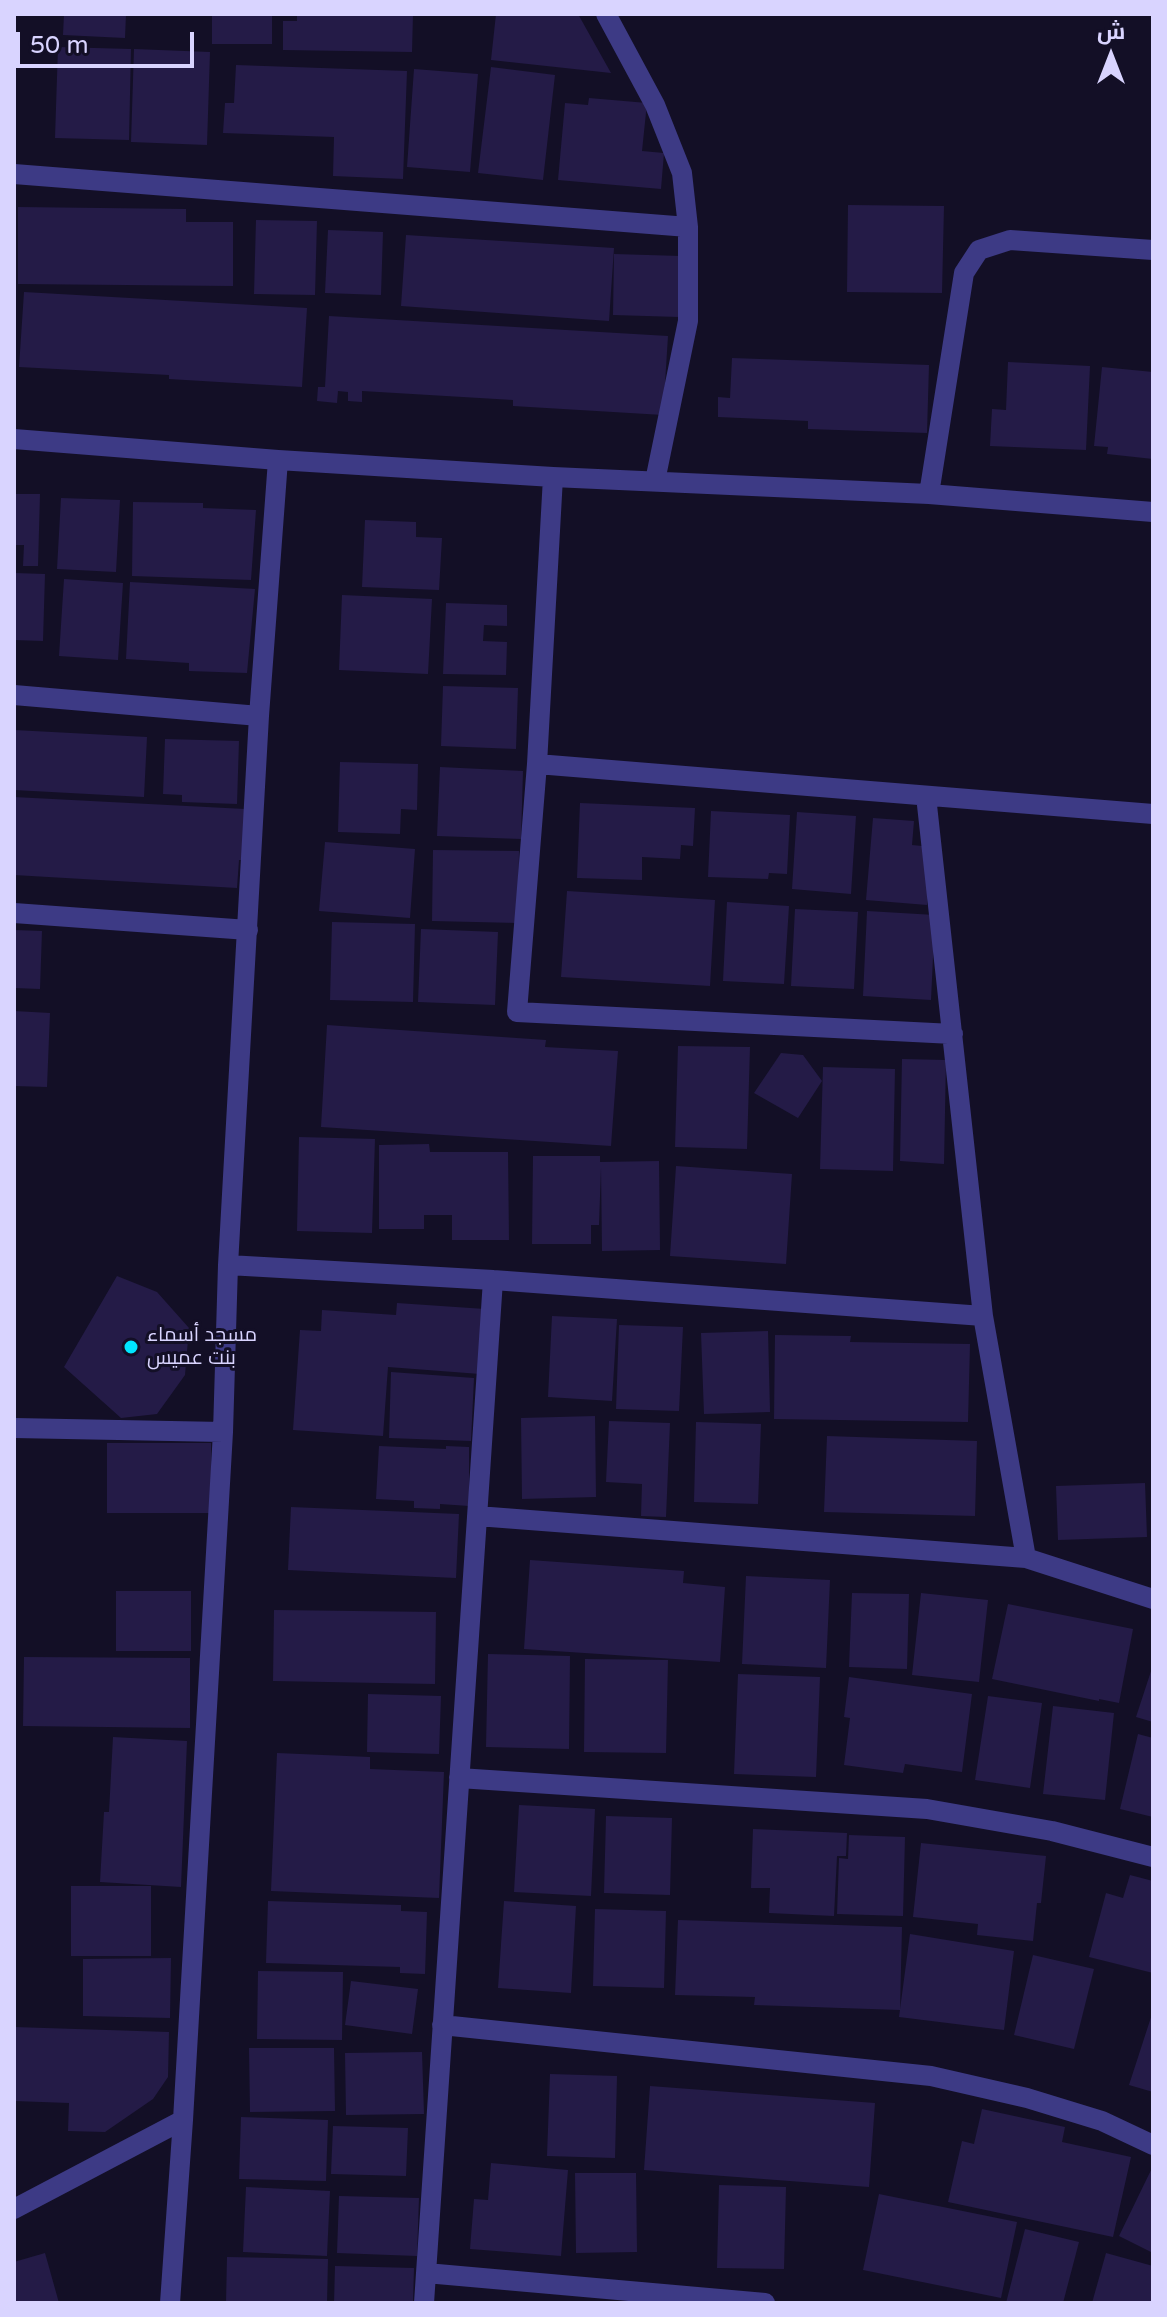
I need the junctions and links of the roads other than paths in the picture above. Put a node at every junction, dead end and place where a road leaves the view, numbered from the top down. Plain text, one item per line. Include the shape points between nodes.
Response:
1 (606, 14) edge
2 (14, 174) edge
3 (688, 227) junction
4 (1153, 250) edge
5 (14, 439) edge
6 (278, 460) junction
7 (553, 477) junction
8 (655, 481) junction
9 (929, 494) junction
10 (1153, 512) edge
11 (14, 695) edge
12 (259, 716) junction
13 (537, 764) junction
14 (926, 796) junction
15 (1153, 814) edge
16 (14, 913) edge
17 (248, 930) junction
18 (953, 1034) junction
19 (228, 1265) junction
20 (493, 1280) junction
21 (983, 1316) junction
22 (14, 1428) edge
23 (223, 1432) junction
24 (477, 1516) junction
25 (1026, 1558) junction
26 (1153, 1599) edge
27 (459, 1778) junction
28 (1153, 1857) edge
29 (442, 2025) junction
30 (183, 2120) junction
31 (1153, 2145) edge
32 (14, 2209) edge
33 (426, 2273) junction
34 (170, 2303) edge
35 (424, 2303) edge
36 (765, 2303) edge

1 - 3 street via 655,105 682,173
2 - 3 street
3 - 8 street via 688,321
4 - 9 street via 1010,240 979,250 964,273
5 - 6 street
6 - 7 street
6 - 12 street
7 - 8 street
7 - 13 street
8 - 9 street
9 - 10 street
11 - 12 street
12 - 17 street
13 - 14 street
13 - 18 street via 517,1012
14 - 15 street
14 - 18 street
16 - 17 street
17 - 19 street
18 - 21 street
19 - 20 street
19 - 23 street
20 - 21 street
20 - 24 street
21 - 25 street
22 - 23 street
23 - 30 street
24 - 25 street
24 - 27 street
25 - 26 street
27 - 28 street via 927,1809 1052,1831
27 - 29 street
29 - 31 street via 931,2076 1102,2121
29 - 33 street
30 - 32 street
30 - 34 street
33 - 35 street
33 - 36 street

